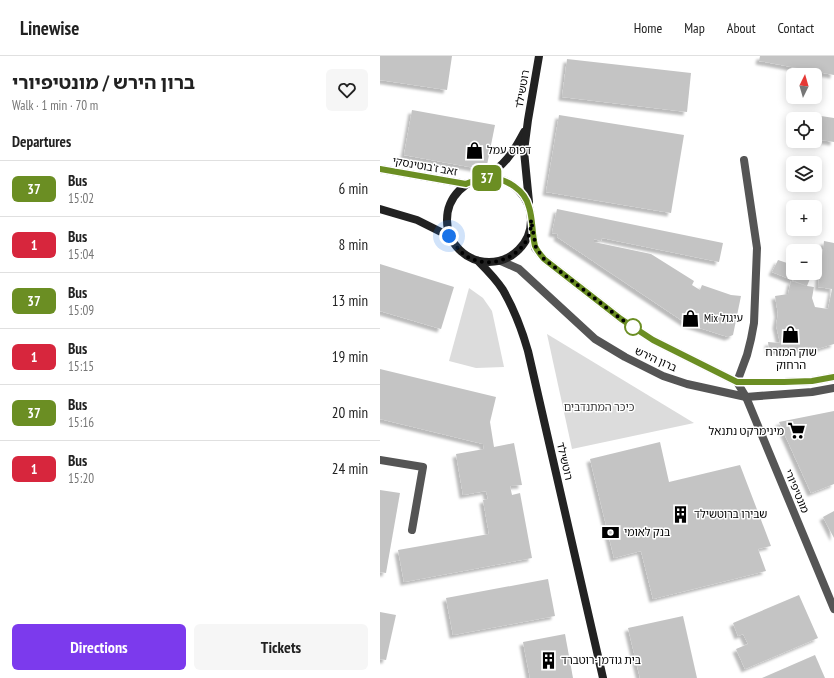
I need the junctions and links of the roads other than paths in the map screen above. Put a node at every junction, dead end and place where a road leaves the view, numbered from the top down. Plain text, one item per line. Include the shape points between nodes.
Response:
1 (539, 56) edge
2 (527, 126) junction
3 (744, 160) dead end
4 (380, 169) edge
5 (484, 178) junction
6 (466, 184) junction
7 (529, 206) junction
8 (380, 209) edge
9 (531, 220) junction
10 (449, 236) junction
11 (501, 260) junction
12 (478, 261) junction
13 (834, 377) edge
14 (737, 382) junction
15 (834, 388) edge
16 (746, 397) junction
17 (380, 460) edge
18 (412, 530) dead end
19 (834, 609) edge
20 (603, 678) edge

1 - 2 street, רוטשילד
2 - 5 street, רוטשילד via 508,160
2 - 7 street, רוטשילד via 524,150
3 - 14 street via 757,248 752,339
4 - 6 street, זאב ז'בוטינסקי
5 - 6 street
5 - 7 street via 500,179 512,184 522,193
6 - 10 street via 456,192 450,202 446,225
7 - 9 street
8 - 10 street via 417,220
9 - 11 street via 530,234 519,250
9 - 14 street, ברון הירש via 536,248 544,259 621,319 653,340
10 - 12 street via 466,256
11 - 12 street
11 - 16 street, ברון הירש via 520,269 595,339 625,357 663,376 687,384
12 - 20 street, רוטשילד via 502,289 528,351
13 - 14 street, ברון הירש via 812,381
14 - 16 street, מונטיפיורי
15 - 16 street, ברון הירש
16 - 19 street, מונטיפיורי
17 - 18 street via 423,468

